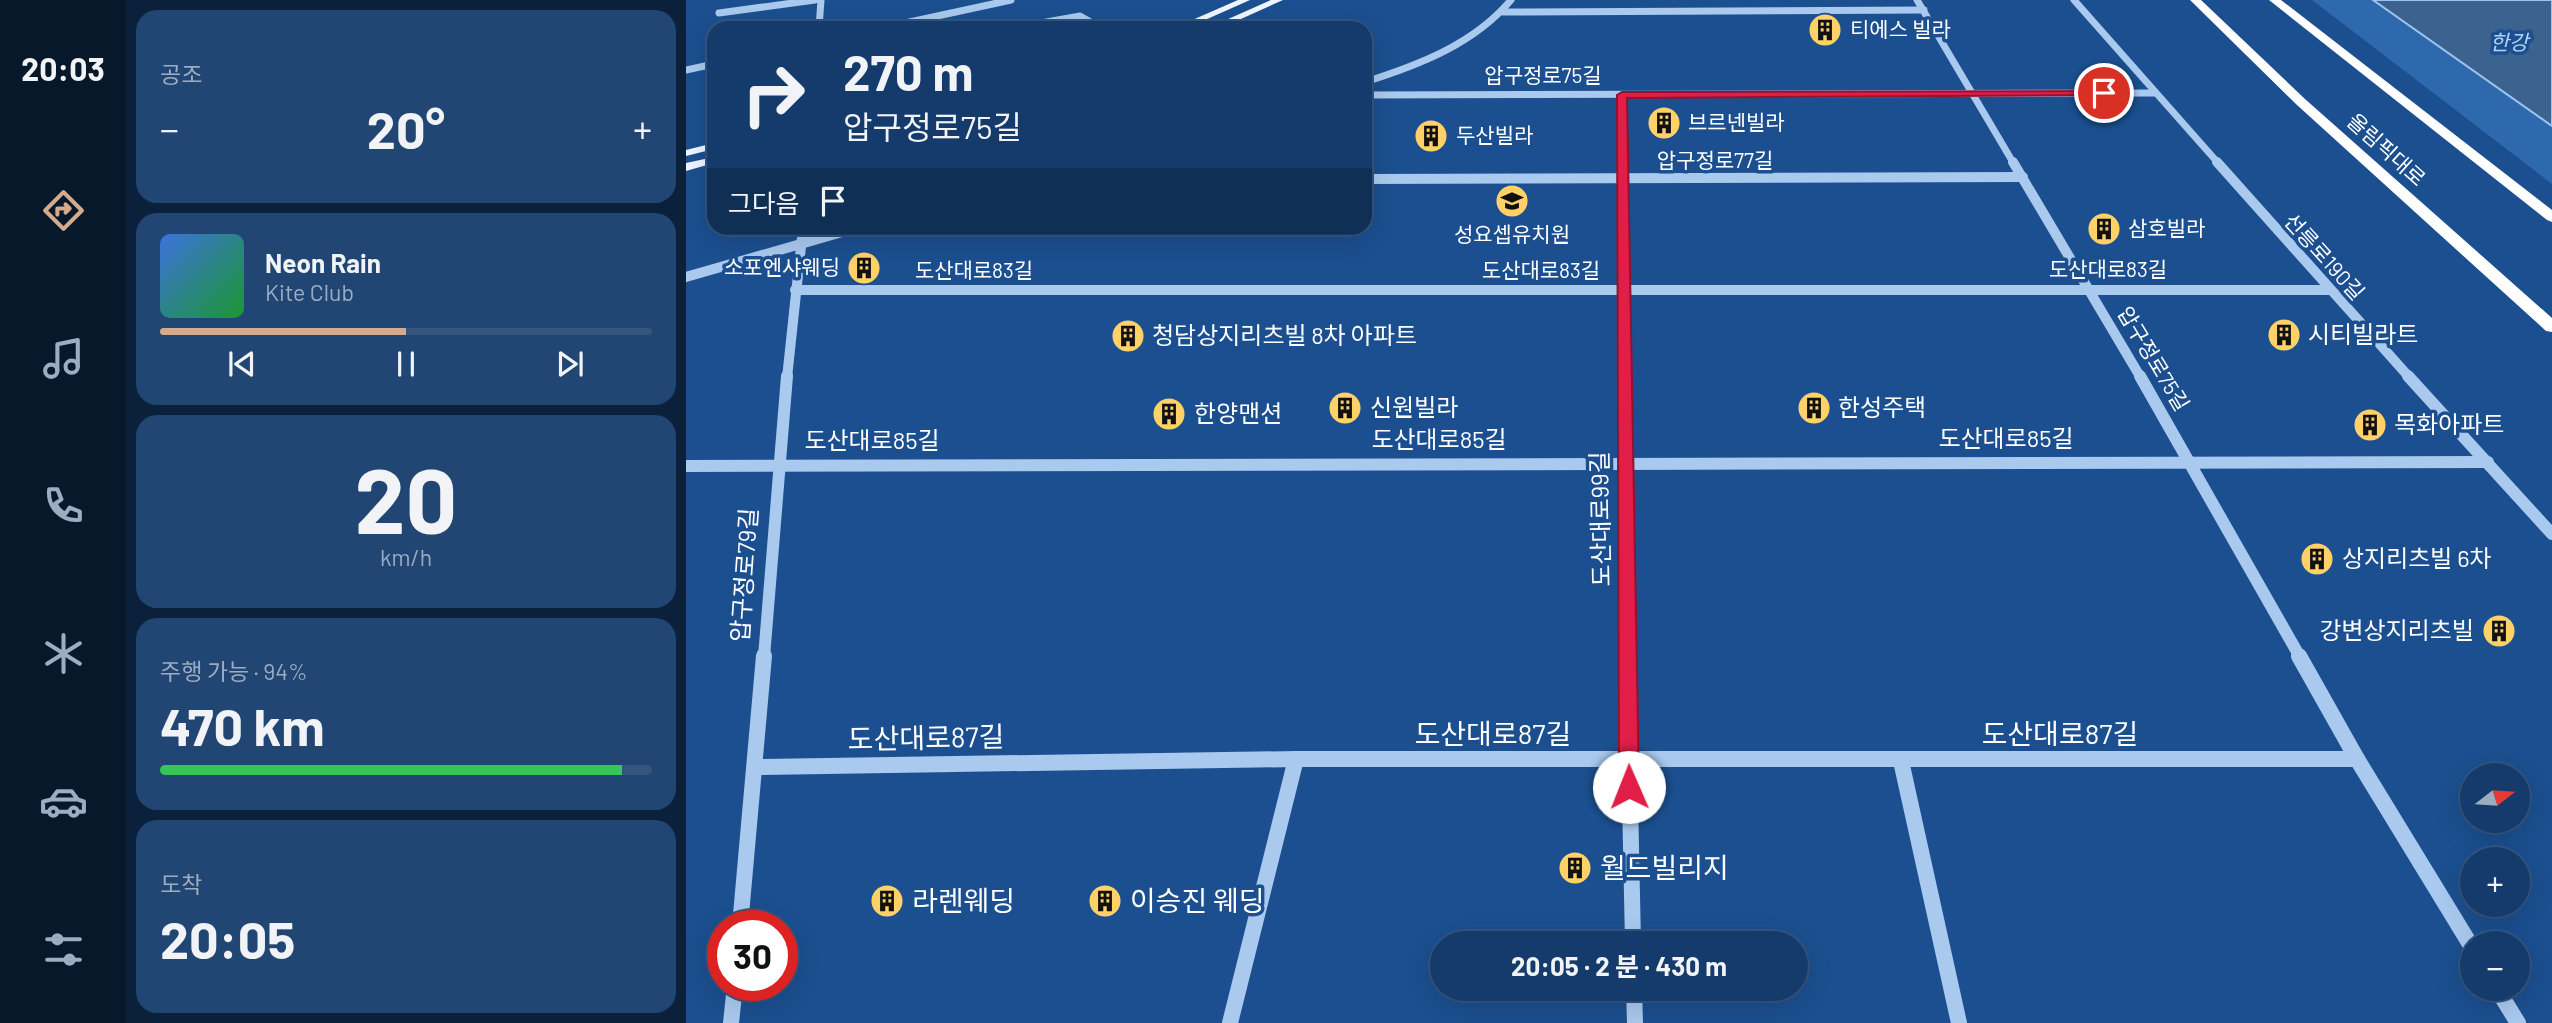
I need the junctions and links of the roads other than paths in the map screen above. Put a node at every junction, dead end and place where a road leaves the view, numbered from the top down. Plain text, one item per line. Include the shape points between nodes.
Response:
1 (815, 0) edge
2 (821, 0) edge
3 (1011, 0) edge
4 (1246, 0) edge
5 (1279, 0) edge
6 (1511, 0) edge
7 (1730, 0) edge
8 (1917, 0) edge
9 (2074, 0) edge
10 (2195, 0) edge
11 (2274, 0) edge
12 (1924, 10) junction
13 (1733, 11) junction
14 (1503, 12) junction
15 (719, 13) dead end
16 (820, 21) edge
17 (914, 21) edge
18 (1049, 21) edge
19 (1092, 21) edge
20 (1196, 21) edge
21 (1230, 21) edge
22 (707, 66) edge
23 (686, 70) edge
24 (1372, 79) edge
25 (2155, 93) junction
26 (1973, 94) junction
27 (1372, 95) edge
28 (1622, 95) junction
29 (707, 148) edge
30 (686, 153) edge
31 (707, 162) edge
32 (686, 167) edge
33 (2022, 177) junction
34 (1621, 178) junction
35 (1372, 179) edge
36 (2552, 217) edge
37 (803, 235) edge
38 (831, 235) edge
39 (802, 243) junction
40 (686, 277) edge
41 (795, 290) junction
42 (1622, 290) junction
43 (2089, 290) junction
44 (2330, 290) junction
45 (2552, 327) edge
46 (2488, 462) junction
47 (2192, 463) junction
48 (1625, 464) junction
49 (686, 466) edge
50 (778, 466) junction
51 (2552, 534) edge
52 (1296, 759) junction
53 (2357, 759) junction
54 (1628, 761) junction
55 (1900, 761) junction
56 (756, 767) junction
57 (742, 910) edge
58 (1633, 931) edge
59 (2462, 931) edge
60 (733, 1001) edge
61 (1634, 1001) edge
62 (2504, 1001) edge
63 (731, 1023) edge
64 (1230, 1023) edge
65 (1635, 1023) edge
66 (1959, 1023) edge
67 (2518, 1023) edge

1 - 15 street
2 - 16 street
3 - 17 street
4 - 20 main road
5 - 21 main road
6 - 14 street
7 - 13 street
8 - 12 street
9 - 25 street, 선릉로190길
10 - 45 highway, 올림픽대로 via 2301,102
11 - 36 highway, 올림픽대로
12 - 13 street
12 - 26 street
13 - 14 street
14 - 24 street via 1429,57
18 - 19 street via 1074,15
22 - 23 street
25 - 26 street, 압구정로75길
25 - 44 street, 선릉로190길
26 - 28 street, 압구정로75길
26 - 33 street, 압구정로75길
27 - 28 street, 압구정로75길
28 - 34 street, 도산대로99길
29 - 30 main road
31 - 32 main road
33 - 34 street, 압구정로77길
33 - 43 street, 압구정로75길
34 - 35 street, 압구정로77길
34 - 42 street, 도산대로99길
37 - 39 street, 압구정로79길
38 - 39 street
39 - 40 street
39 - 41 street, 압구정로79길
41 - 42 street, 도산대로83길
41 - 50 street, 압구정로79길
42 - 43 street, 도산대로83길
42 - 48 street, 도산대로99길
43 - 44 street, 도산대로83길
43 - 47 street, 압구정로75길
44 - 46 street, 선릉로190길
46 - 47 street, 도산대로85길
46 - 51 street, 선릉로190길
47 - 48 street, 도산대로85길
47 - 53 street
48 - 50 street, 도산대로85길
48 - 54 street, 도산대로99길
49 - 50 street, 도산대로85길
50 - 56 street, 압구정로79길
52 - 54 street, 도산대로87길
52 - 56 street, 도산대로87길
52 - 64 street
53 - 55 street, 도산대로87길
53 - 59 street
54 - 55 street, 도산대로87길
54 - 58 street, 도산대로99길
55 - 66 street
56 - 57 street, 압구정로79길
60 - 63 street
61 - 65 street
62 - 67 street

